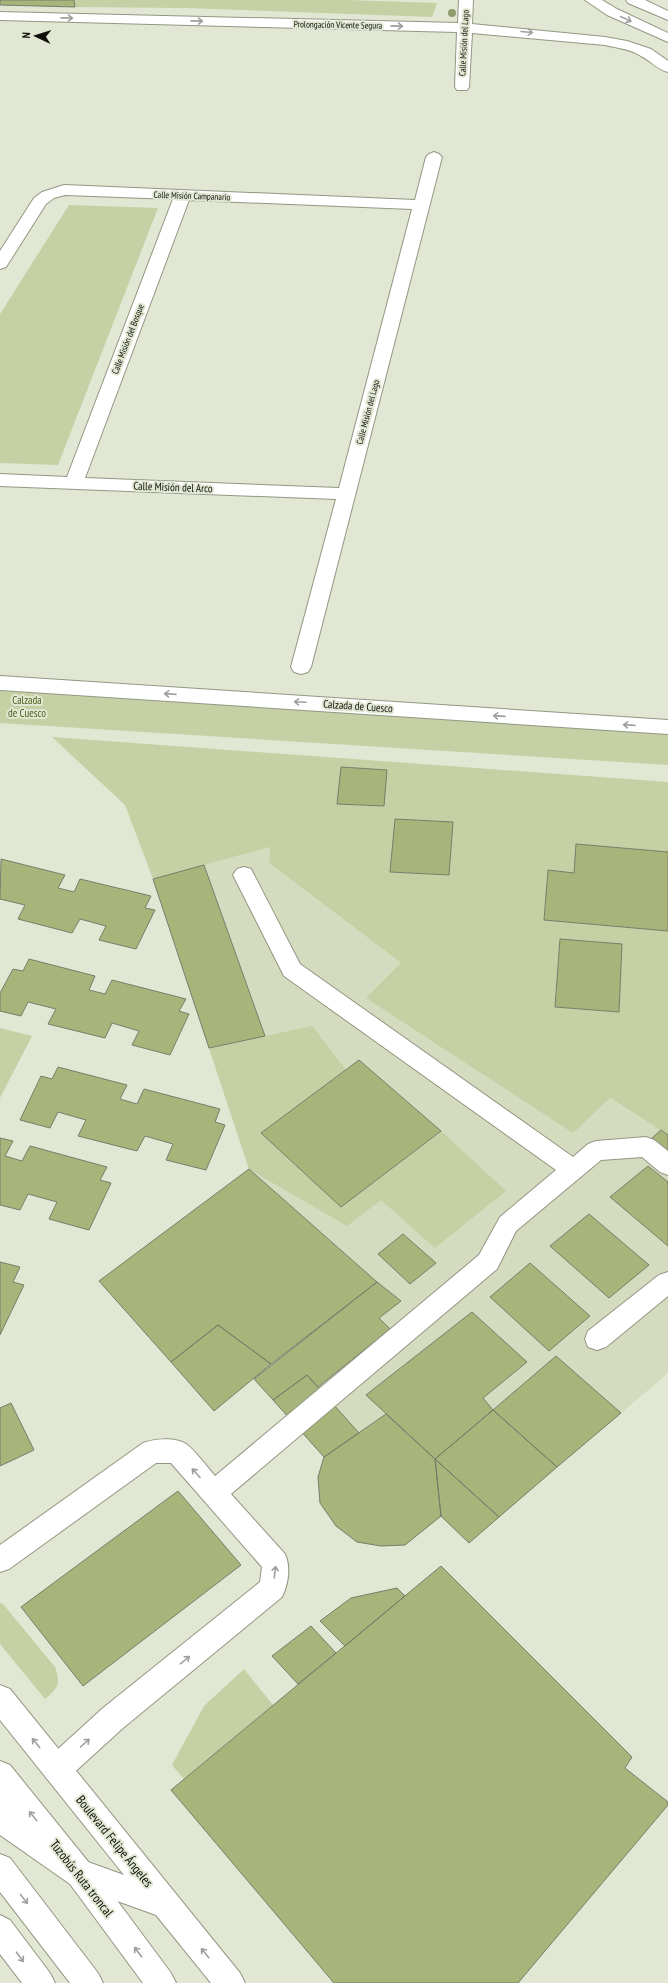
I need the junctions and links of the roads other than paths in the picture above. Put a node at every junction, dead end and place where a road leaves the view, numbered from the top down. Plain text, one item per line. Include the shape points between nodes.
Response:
1 (466, 0) edge
2 (592, 0) edge
3 (633, 0) edge
4 (0, 16) edge
5 (668, 16) edge
6 (466, 28) junction
7 (668, 38) edge
8 (668, 68) edge
9 (462, 87) dead end
10 (434, 157) dead end
11 (183, 195) junction
12 (422, 205) junction
13 (0, 264) edge
14 (0, 480) edge
15 (74, 483) junction
16 (346, 494) junction
17 (301, 667) dead end
18 (0, 682) edge
19 (668, 727) edge
20 (244, 875) dead end
21 (668, 1165) edge
22 (574, 1170) junction
23 (668, 1282) edge
24 (597, 1339) dead end
25 (214, 1493) junction
26 (0, 1560) edge
27 (0, 1698) edge
28 (57, 1769) junction
29 (0, 1775) edge
30 (0, 1812) edge
31 (0, 1868) edge
32 (80, 1874) junction
33 (165, 1902) junction
34 (0, 1930) edge
35 (40, 1983) edge
36 (88, 1983) edge
37 (161, 1983) edge
38 (230, 1983) edge

1 - 6 street, Calle Misión del Lago
2 -> 7 street
3 - 5 street
4 -> 6 street, Prolongación Vicente Segura
6 -> 8 street, Prolongación Vicente Segura via 581,37 612,42 646,52
6 - 9 street, Calle Misión del Lago
10 - 12 street, Calle Misión del Lago
11 - 12 street, Calle Misión Campanario
11 - 13 street, Calle Misión Campanario via 64,190 48,195 40,201
11 - 15 street, Calle Misión del Bosque
12 - 16 street, Calle Misión del Lago
14 - 15 street, Calle Misión del Arco
15 - 16 street, Calle Misión del Arco
16 - 17 street, Calle Misión del Lago
19 -> 18 street, Calzada de Cuesco
20 - 22 street via 292,970
21 - 22 street via 646,1147 596,1151
22 - 25 street via 508,1224 488,1262
23 - 24 street
25 -> 26 street via 177,1452 152,1451
28 -> 25 street via 113,1718 273,1588 276,1562
28 -> 27 street, Boulevard Felipe Ángeles
28 - 33 street, Boulevard Felipe Ángeles
32 -> 29 street, Tuzobús Ruta troncal
30 - 32 street via 10,1825
31 -> 36 street
32 - 33 street
37 -> 32 street, Tuzobús Ruta troncal
38 -> 33 street, Boulevard Felipe Ángeles
34 -> 35 street

